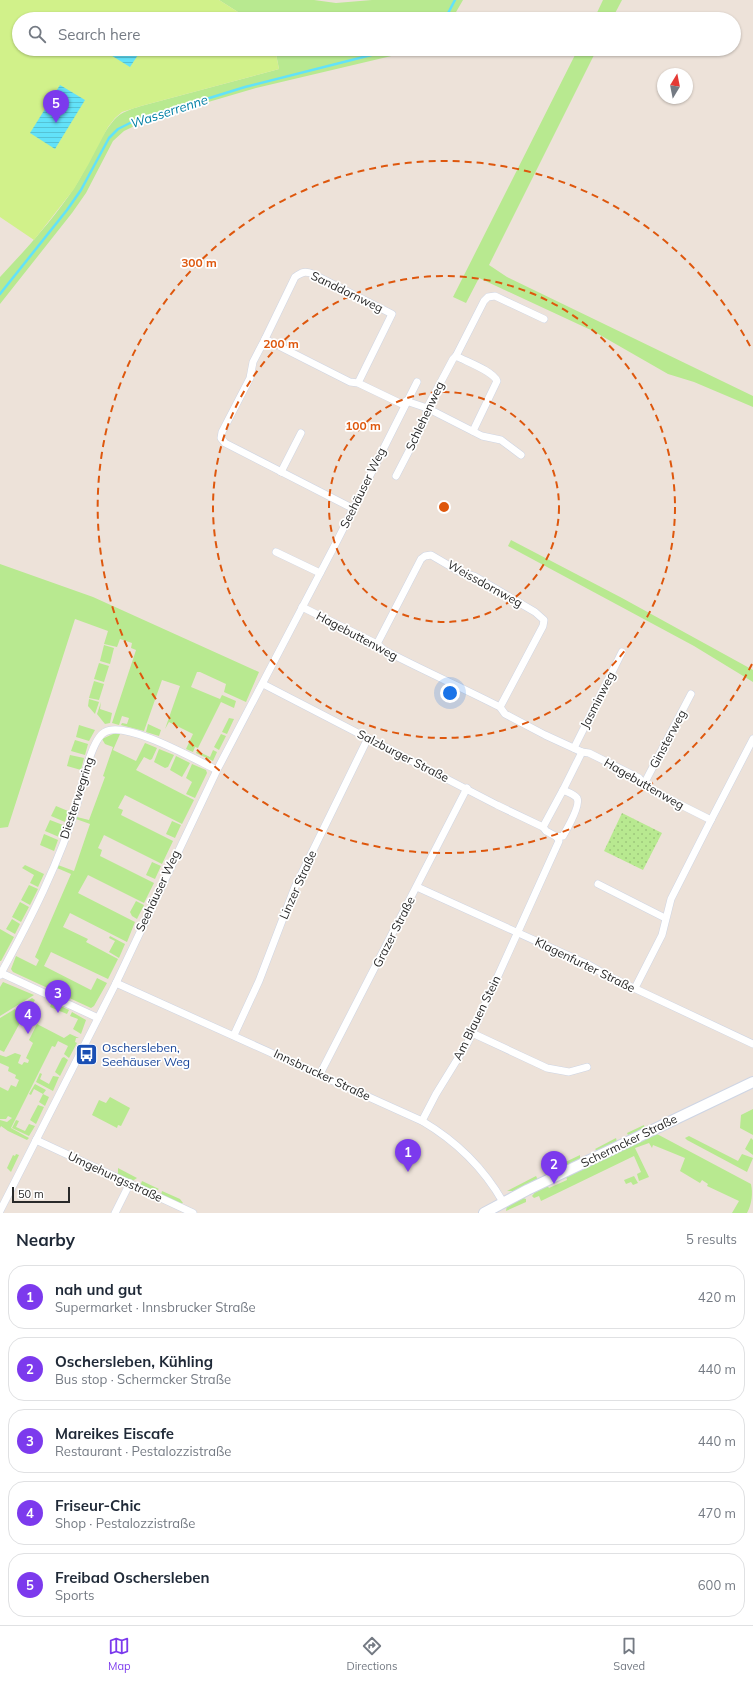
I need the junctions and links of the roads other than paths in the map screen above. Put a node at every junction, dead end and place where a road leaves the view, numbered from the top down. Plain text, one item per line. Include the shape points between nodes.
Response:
1 (544, 319) dead end
2 (266, 339) junction
3 (456, 356) junction
4 (417, 382) dead end
5 (358, 383) junction
6 (405, 403) junction
7 (427, 408) junction
8 (473, 431) junction
9 (301, 433) dead end
10 (521, 455) dead end
11 (281, 472) junction
12 (396, 476) dead end
13 (352, 508) junction
14 (276, 552) dead end
15 (320, 573) junction
16 (302, 607) junction
17 (377, 644) junction
18 (622, 652) dead end
19 (263, 684) junction
20 (691, 694) dead end
21 (500, 707) junction
22 (368, 738) junction
23 (753, 738) edge
24 (574, 748) junction
25 (582, 752) junction
26 (217, 770) junction
27 (644, 784) junction
28 (466, 788) junction
29 (563, 790) junction
30 (711, 820) junction
31 (543, 827) junction
32 (557, 837) junction
33 (598, 884) dead end
34 (417, 887) junction
35 (665, 918) junction
36 (517, 933) junction
37 (1, 974) edge
38 (116, 983) junction
39 (635, 988) junction
40 (98, 1018) junction
41 (472, 1033) junction
42 (234, 1035) junction
43 (753, 1044) edge
44 (587, 1067) dead end
45 (320, 1074) junction
46 (753, 1082) edge
47 (422, 1121) junction
48 (36, 1140) junction
49 (130, 1183) junction
50 (503, 1202) junction
51 (0, 1211) edge
52 (116, 1213) edge
53 (194, 1213) edge
54 (484, 1213) edge

1 - 3 street, Schlehenweg via 495,296 488,297
2 - 5 street via 350,382
2 - 5 street, Sanddornweg via 295,277 301,272 313,274 392,314
2 - 11 street, Sanddornweg via 253,362 250,378 221,438 225,443
3 - 7 street, Schlehenweg
3 - 8 street via 489,373 497,382
4 - 6 street, Seehäuser Weg
5 - 6 street
6 - 7 street
6 - 13 street, Seehäuser Weg
7 - 8 street
7 - 12 street, Schlehenweg via 426,418
8 - 10 street via 501,440
9 - 11 street
11 - 13 street, Sanddornweg
13 - 15 street, Seehäuser Weg
14 - 15 street
15 - 16 street, Seehäuser Weg
16 - 17 street, Hagebuttenweg
16 - 19 street, Seehäuser Weg
17 - 21 street, Hagebuttenweg via 436,677
17 - 21 street, Weissdornweg via 421,559 425,556 431,555 460,572 474,576 544,620
18 - 24 street, Jasminweg
19 - 22 street, Salzburger Straße
19 - 26 street, Seehäuser Weg
20 - 27 street, Ginsterweg
21 - 24 street, Hagebuttenweg via 505,714
22 - 28 street, Salzburger Straße
22 - 42 street, Linzer Straße via 295,887 259,981
23 - 30 street
24 - 25 street, Hagebuttenweg
25 - 27 street, Hagebuttenweg via 639,778
25 - 29 street
26 - 37 street, Diesterwegring via 176,749 142,736 116,730 100,735 93,747 73,817 50,875
26 - 38 street, Seehäuser Weg
27 - 30 street, Hagebuttenweg via 649,789
28 - 31 street, Salzburger Straße
28 - 34 street, Grazer Straße
29 - 31 street
29 - 32 street via 577,798 578,804 563,836
30 - 35 street via 671,898
31 - 32 street, Salzburger Straße
32 - 36 street via 559,841
33 - 35 street
34 - 36 street, Klagenfurter Straße
34 - 45 street, Grazer Straße
35 - 39 street via 662,936
36 - 39 street, Klagenfurter Straße
36 - 41 street, Am Blauen Stein
37 - 40 street
38 - 40 street, Seehäuser Weg
38 - 42 street, Innsbrucker Straße
39 - 43 street, Klagenfurter Straße
40 - 48 street, Seehäuser Weg
41 - 44 street via 547,1068 569,1072
41 - 47 street, Am Blauen Stein
42 - 45 street, Innsbrucker Straße
45 - 47 street, Innsbrucker Straße
46 - 50 main road, Schermcker Straße
47 - 50 street, Innsbrucker Straße via 440,1132 472,1160 491,1182
48 - 49 street, Umgehungsstraße
48 - 51 street, Seehäuser Weg
49 - 52 street
49 - 53 street, Umgehungsstraße
50 - 54 main road, Schermcker Straße

